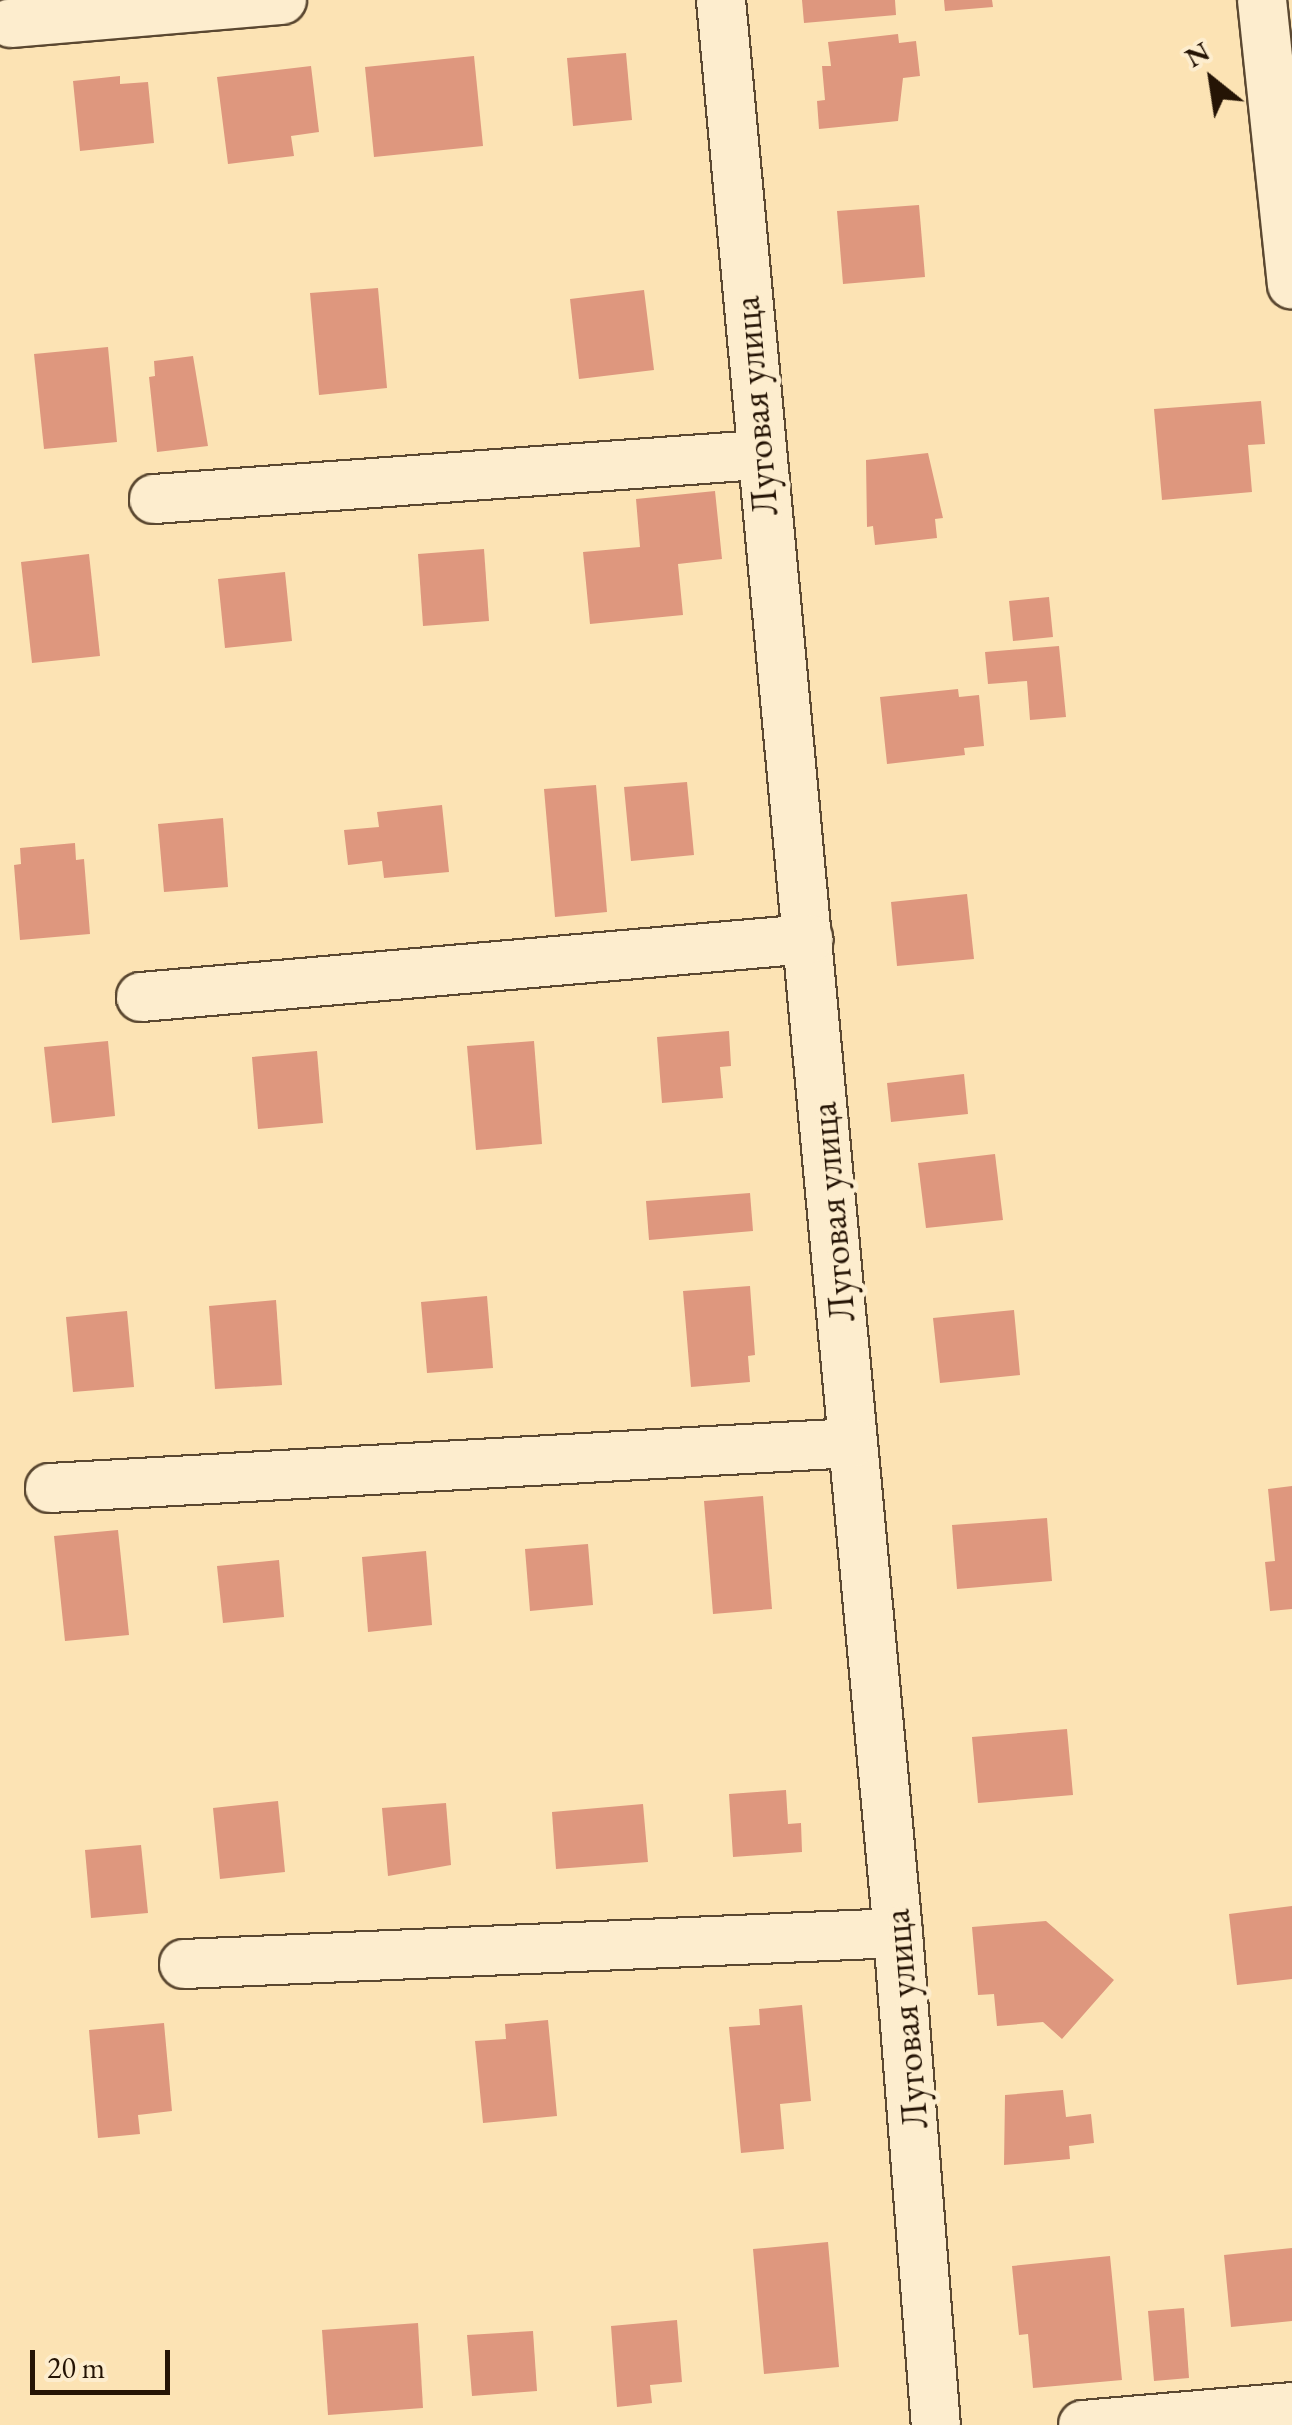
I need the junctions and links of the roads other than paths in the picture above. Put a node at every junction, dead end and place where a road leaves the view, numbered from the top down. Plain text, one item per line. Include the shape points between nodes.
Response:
1 (282, 0) edge
2 (720, 0) edge
3 (1262, 0) edge
4 (11, 22) dead end
5 (1292, 284) edge
6 (758, 455) junction
7 (154, 499) dead end
8 (808, 939) junction
9 (141, 996) dead end
10 (853, 1443) junction
11 (50, 1488) dead end
12 (898, 1932) junction
13 (184, 1964) dead end
14 (1292, 2407) edge
15 (936, 2425) edge
16 (1083, 2425) edge

1 - 4 street
2 - 6 street, Луговая улица
3 - 5 street
6 - 7 street
6 - 8 street, Луговая улица
8 - 9 street
8 - 10 street, Луговая улица
10 - 11 street
10 - 12 street, Луговая улица
12 - 13 street
12 - 15 street, Луговая улица
14 - 16 street

